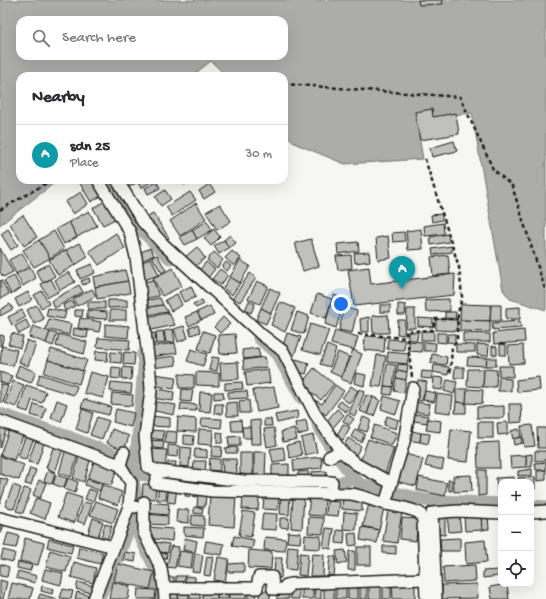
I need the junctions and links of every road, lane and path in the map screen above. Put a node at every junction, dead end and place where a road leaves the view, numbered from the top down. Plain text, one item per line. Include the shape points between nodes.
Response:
1 (288, 84) edge
2 (425, 159) dead end
3 (45, 184) edge
4 (100, 184) edge
5 (119, 184) edge
6 (0, 210) edge
7 (546, 292) edge
8 (458, 319) junction
9 (358, 334) dead end
10 (406, 338) junction
11 (450, 375) dead end
12 (413, 388) joint
13 (0, 421) edge
14 (341, 451) junction
15 (124, 452) dead end
16 (329, 457) dead end
17 (120, 465) junction
18 (157, 477) junction
19 (243, 481) junction
20 (391, 483) junction
21 (242, 493) junction
22 (330, 495) junction
23 (385, 504) junction
24 (129, 506) junction
25 (534, 512) edge
26 (546, 512) edge
27 (420, 513) junction
28 (432, 513) junction
29 (498, 513) edge
30 (0, 518) edge
31 (114, 547) junction
32 (425, 579) junction
33 (164, 593) edge
34 (94, 599) edge
35 (426, 599) edge
36 (436, 599) edge

1 - 7 path via 460,97 493,169 512,186
2 - 8 path via 459,267 462,297
3 - 6 path
4 - 18 street via 130,232 136,257 151,390 146,436 148,467
5 - 14 street via 143,222 163,244 262,335 283,351 315,414
8 - 10 path via 435,319 433,330 406,331
8 - 11 path
9 - 10 path
10 - 12 path
12 - 20 street via 404,442
13 - 17 street
14 - 16 street
14 - 20 street via 356,464
15 - 17 street
17 - 24 street via 131,483
18 - 19 street
18 - 21 street via 212,492
19 - 21 street
19 - 22 street via 332,482
20 - 23 street
21 - 22 street
22 - 23 street via 363,496
23 - 27 street
24 - 31 street
24 - 33 street via 144,505 144,533 162,568
25 - 26 street
27 - 28 street
27 - 32 street via 423,520
28 - 29 street
28 - 36 street
30 - 31 street
31 - 34 street
32 - 33 street via 291,584 286,585 287,589 273,589 272,577 259,577 257,588
32 - 35 street

